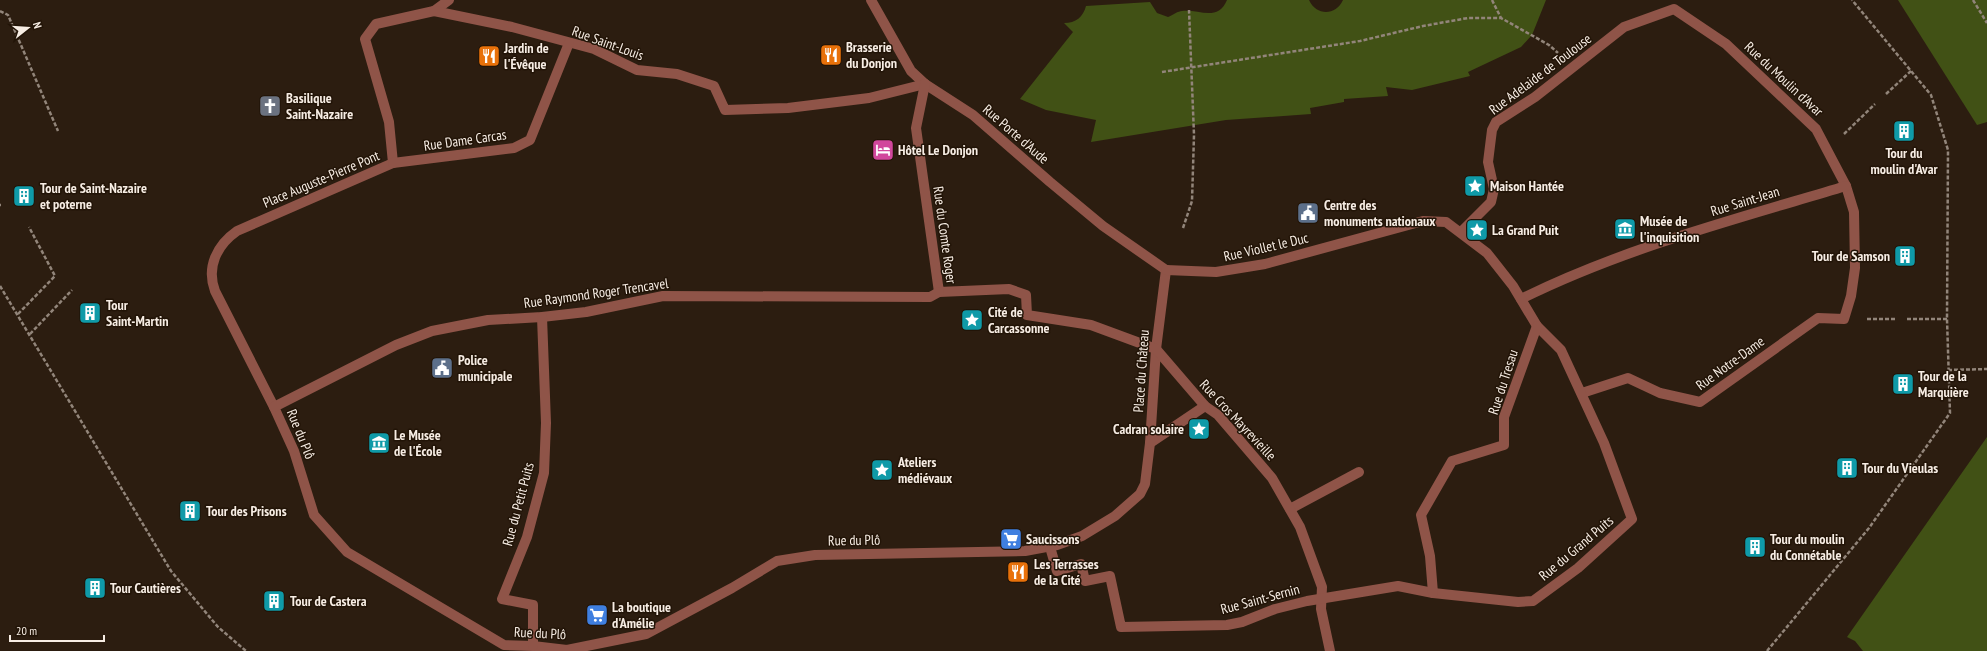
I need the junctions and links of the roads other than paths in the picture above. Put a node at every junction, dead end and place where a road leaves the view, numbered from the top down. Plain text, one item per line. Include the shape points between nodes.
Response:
1 (450, 0) edge
2 (871, 0) edge
3 (434, 10) junction
4 (1688, 17) joint
5 (569, 43) junction
6 (924, 84) junction
7 (393, 163) junction
8 (1846, 186) junction
9 (1461, 232) junction
10 (1166, 270) junction
11 (939, 292) junction
12 (219, 297) joint
13 (1521, 299) junction
14 (542, 317) junction
15 (1844, 318) joint
16 (1537, 326) junction
17 (1156, 349) junction
18 (1582, 393) junction
19 (1204, 406) junction
20 (274, 407) junction
21 (1150, 443) junction
22 (1359, 472) dead end
23 (1290, 509) junction
24 (1050, 546) junction
25 (1433, 593) junction
26 (1322, 598) junction
27 (533, 646) junction
28 (1330, 651) edge

1 - 3 street
2 - 6 street, Rue Porte d'Aude via 911,71
3 - 5 street, Rue Saint-Louis via 512,26
3 - 7 street, Place Auguste-Pierre Pont via 376,24 365,39 389,122
4 - 8 street, Rue du Moulin d'Avar via 1726,44 1816,129
4 - 9 street, Rue Adelaide de Toulouse via 1674,9 1624,27 1535,97 1496,122 1492,130 1488,162 1494,189 1491,202
5 - 6 street, Rue Saint-Louis via 594,49 637,70 677,74 714,86 725,110 788,108 869,98
5 - 7 street, Rue Dame Carcas via 530,140 514,148
6 - 10 street, Rue Porte d'Aude via 973,115 1097,221
6 - 11 street, Rue du Comte Roger via 916,128
7 - 12 street, Place Auguste-Pierre Pont via 248,225 229,237 216,254 213,264 212,280
8 - 13 street, Rue Saint-Jean via 1657,242
8 - 15 street, Rue du Moulin d'Avar via 1854,212 1855,268 1851,296
9 - 10 street, Rue Viollet le Duc via 1446,222 1423,221 1265,264 1216,272
9 - 13 street, Rue du Grand Puits via 1487,254
10 - 17 street, Place du Château
11 - 14 street, Rue Raymond Roger Trencavel via 930,296 663,296 586,312
11 - 17 street, Rue du Comte Roger via 1009,289 1026,295 1027,315 1091,325
12 - 20 street, Rue du Plô
13 - 16 street, Rue du Grand Puits
14 - 20 street, Rue Raymond Roger Trencavel via 488,320 432,331 396,345
14 - 27 street, Rue du Petit Puits via 546,423 544,472 527,537 502,599 533,605
15 - 18 street, Rue Notre-Dame via 1818,318 1700,402 1660,393 1628,378
16 - 18 street, Rue du Grand Puits via 1561,350
16 - 25 street, Rue du Tresau via 1504,417 1504,445 1452,461 1421,515 1430,556
17 - 19 street, Rue Cros Mayrevieille
17 - 21 street, Place du Château
18 - 25 street, Rue du Grand Puits via 1604,443 1632,519 1578,568 1533,600 1518,602
19 - 21 street
19 - 23 street, Rue Cros Mayrevieille via 1218,415 1272,478
20 - 27 street, Rue du Plô via 294,451 314,515 347,552 504,646
21 - 24 street, Place du Château via 1145,484 1140,494 1115,516 1082,536
22 - 23 street
23 - 26 street, Rue Cros Mayrevieille via 1300,527 1322,587
24 - 26 street, Rue Saint-Sernin via 1057,571 1082,564 1085,581 1110,576 1122,627 1227,625 1275,609
24 - 27 street, Rue du Plô via 1025,551 815,555 777,561 646,634 567,650
25 - 26 street, Rue du Grand Puits via 1398,586
26 - 28 street, Rue Cros Mayrevieille via 1321,609

